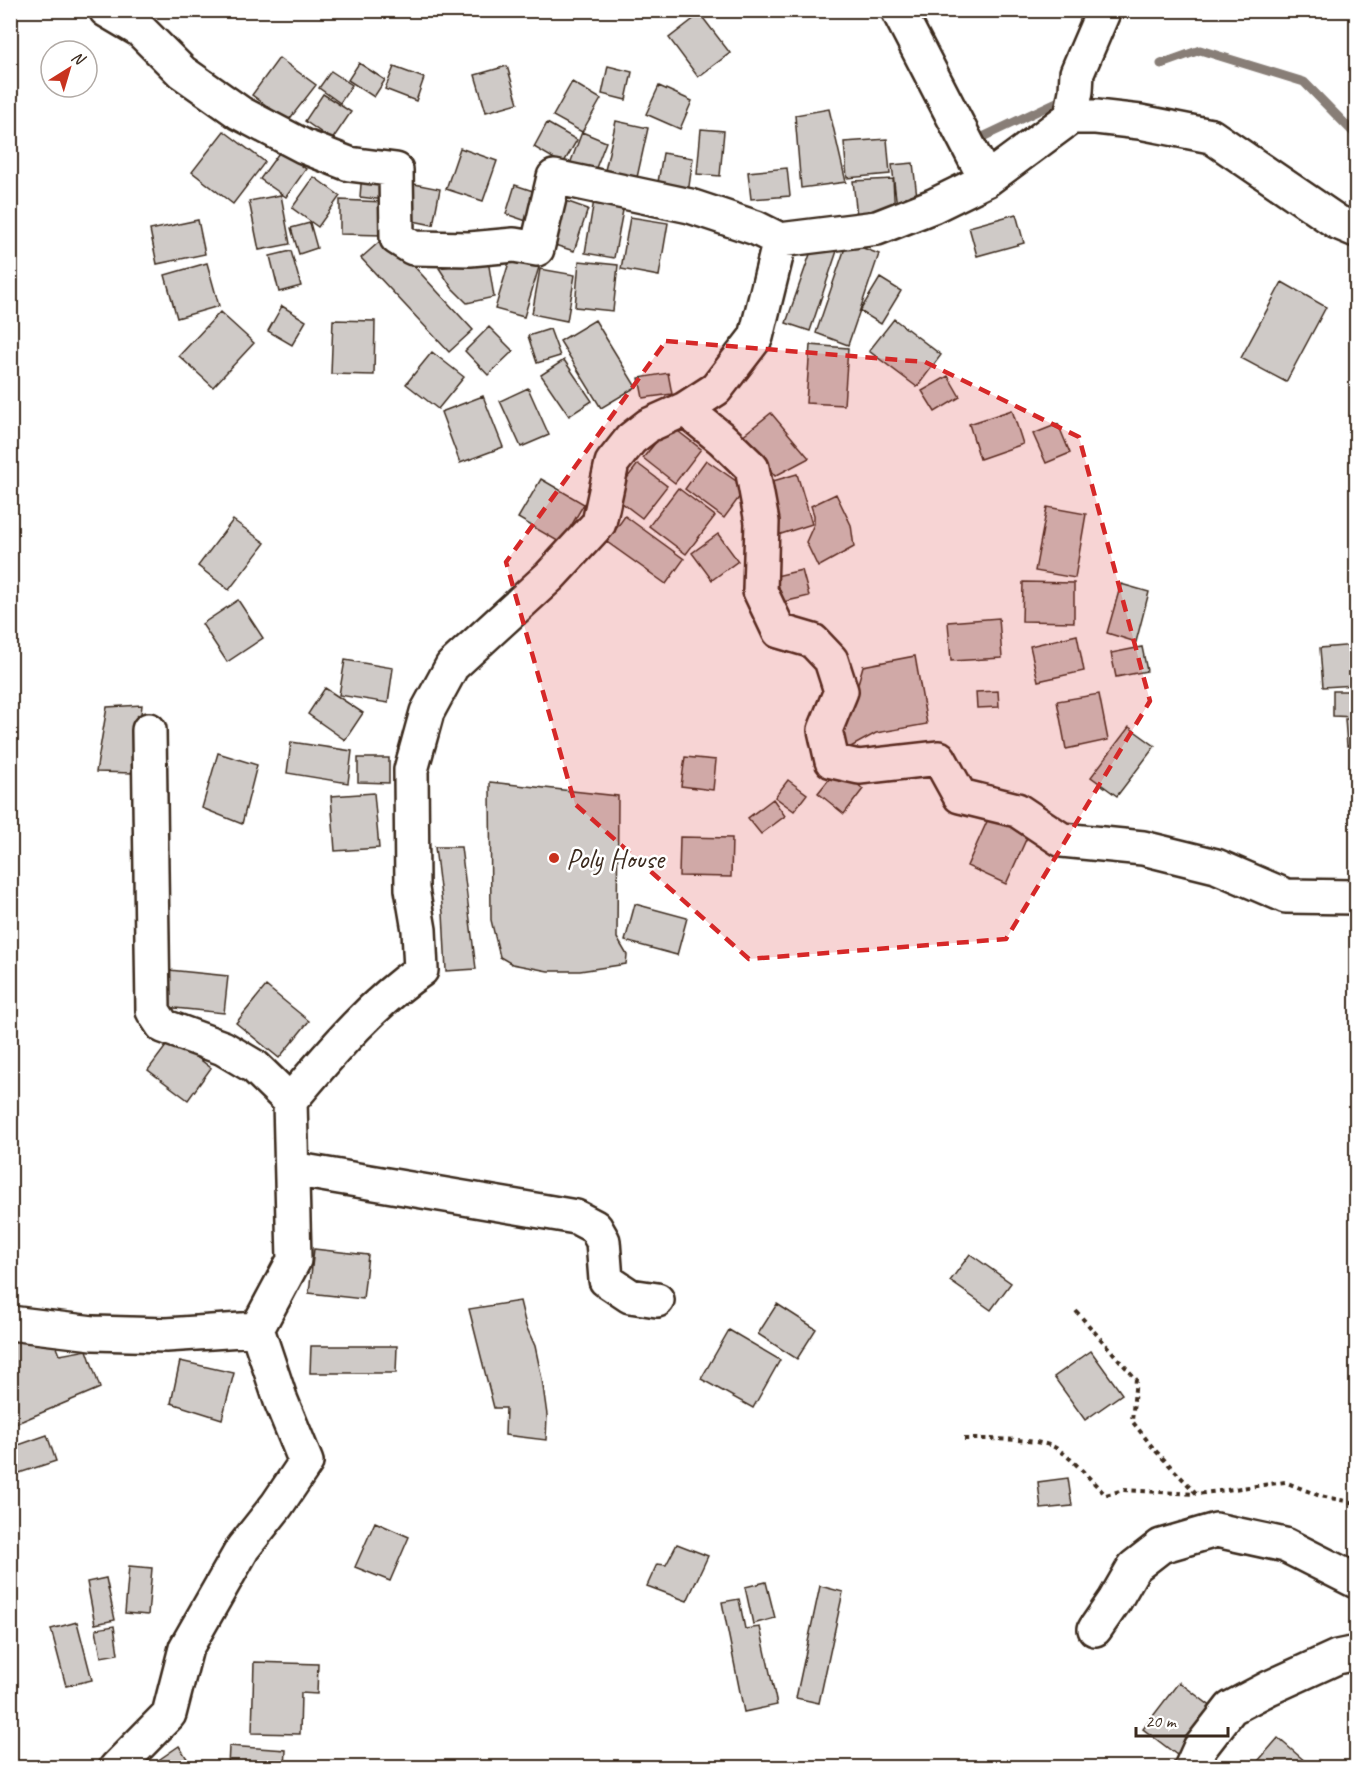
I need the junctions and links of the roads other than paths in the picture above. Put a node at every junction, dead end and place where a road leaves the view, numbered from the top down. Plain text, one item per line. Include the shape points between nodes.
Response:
1 (106, 10) edge
2 (898, 10) edge
3 (1104, 10) edge
4 (1075, 94) junction
5 (986, 180) junction
6 (1356, 230) edge
7 (780, 240) junction
8 (685, 409) junction
9 (149, 730) dead end
10 (1356, 897) edge
11 (290, 1101) junction
12 (292, 1169) junction
13 (657, 1300) dead end
14 (10, 1323) edge
15 (257, 1329) junction
16 (1356, 1581) edge
17 (1095, 1629) dead end
18 (1356, 1653) edge
19 (116, 1767) edge
20 (1191, 1767) edge

1 - 7 street via 140,30 182,72 240,113 303,146 349,164 396,170 397,238 413,248 514,245 537,249 554,177 690,206
2 - 5 street
3 - 4 street
4 - 5 street
4 - 6 street via 1096,117 1211,136 1337,222
5 - 7 street via 877,228
7 - 8 street via 756,337 716,389
8 - 10 street via 752,468 762,522 760,591 779,631 813,641 831,660 841,691 825,730 832,761 859,767 939,758 960,796 1017,810 1062,840 1143,848 1216,866 1286,896
8 - 11 street via 649,425 631,439 612,463 599,523 550,576 452,666 427,712 411,770 412,889 421,970 398,986 343,1039
9 - 11 street via 153,1011 163,1026 223,1048 255,1068
11 - 12 street
12 - 13 street via 576,1217 595,1227 603,1241 606,1280 630,1296
12 - 15 street via 294,1260
14 - 15 street via 93,1333
15 - 19 street via 280,1401 306,1462 243,1548 186,1648 169,1714
16 - 17 street via 1285,1545 1216,1530 1161,1546 1134,1567
18 - 20 street via 1337,1657 1231,1708 1200,1748

